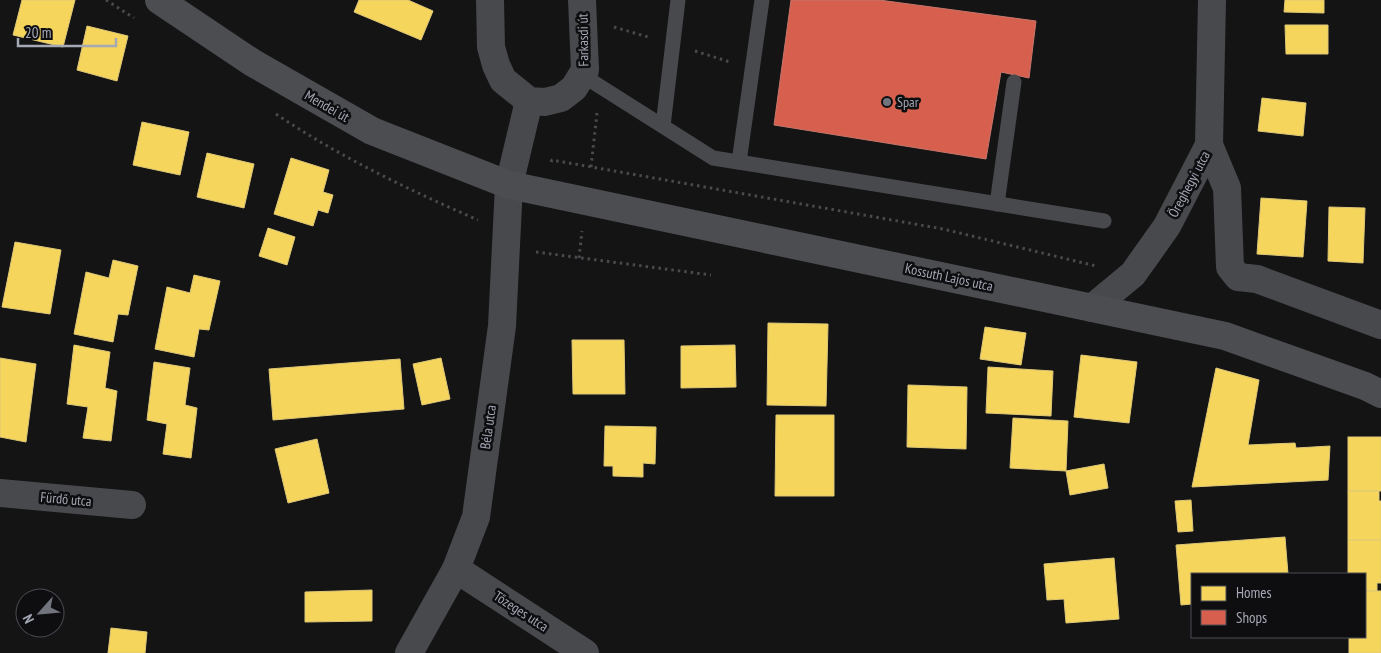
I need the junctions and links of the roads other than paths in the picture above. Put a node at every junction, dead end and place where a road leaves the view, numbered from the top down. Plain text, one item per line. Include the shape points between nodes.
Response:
1 (159, 0) edge
2 (490, 0) edge
3 (582, 0) edge
4 (678, 0) edge
5 (762, 0) edge
6 (1212, 0) edge
7 (582, 76) junction
8 (1014, 82) dead end
9 (529, 101) junction
10 (663, 126) junction
11 (1209, 146) junction
12 (739, 162) junction
13 (509, 185) junction
14 (998, 204) junction
15 (1104, 221) dead end
16 (1092, 308) junction
17 (1381, 325) edge
18 (1381, 394) edge
19 (0, 493) edge
20 (132, 505) dead end
21 (456, 569) junction
22 (408, 653) edge
23 (585, 653) edge

1 - 13 main road, Mendei út via 253,63 372,131
2 - 9 street via 490,47 496,64 503,80
3 - 7 street, Farkasdi út via 585,70
4 - 10 lane
5 - 12 lane
6 - 11 street, Öreghegyi utca
7 - 9 street, Farkasdi út via 561,98
7 - 10 lane
8 - 14 lane
9 - 13 street
10 - 12 lane via 713,158
11 - 16 street, Öreghegyi utca via 1167,226 1133,274
11 - 17 street via 1227,188 1230,267 1238,277 1257,279
12 - 14 lane
13 - 16 main road, Kossuth Lajos utca
13 - 21 street, Béla utca via 502,326 476,517
14 - 15 lane
16 - 18 main road, Kossuth Lajos utca via 1225,336
19 - 20 street, Fürdő utca
21 - 22 street, Béla utca
21 - 23 street, Tőzeges utca

